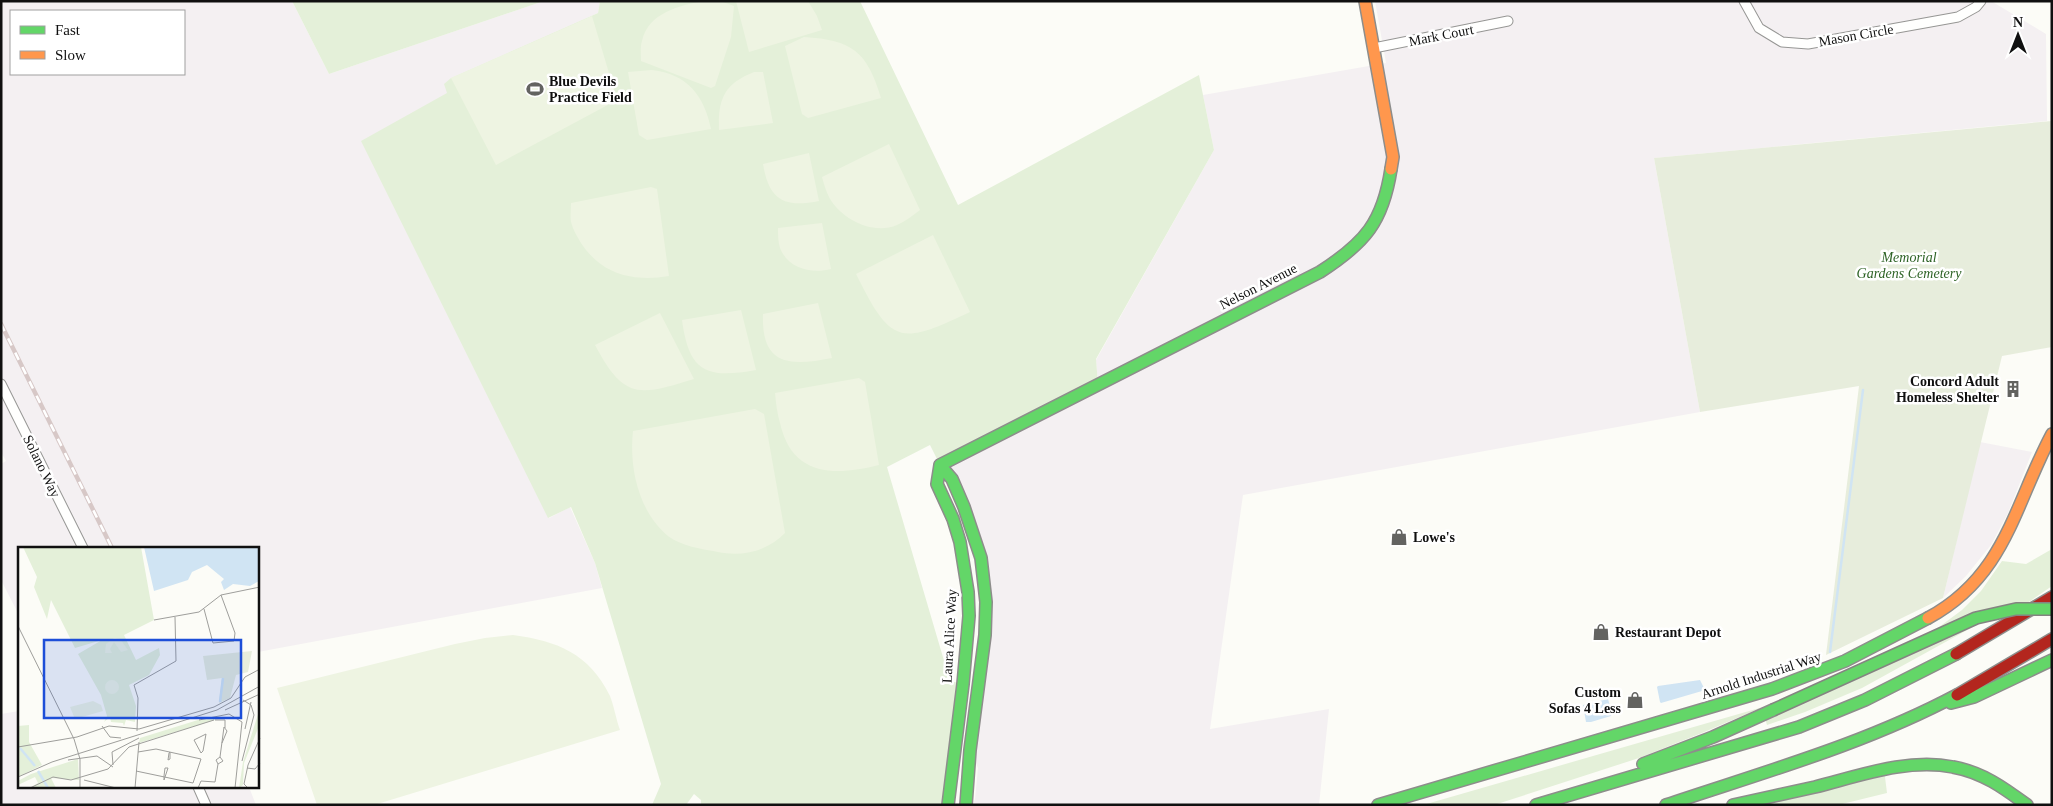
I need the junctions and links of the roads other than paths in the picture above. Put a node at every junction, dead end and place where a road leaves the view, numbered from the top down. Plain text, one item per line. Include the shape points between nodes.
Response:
1 (1365, 1) edge
2 (1744, 1) edge
3 (1982, 1) edge
4 (1508, 21) dead end
5 (1374, 48) junction
6 (1, 384) edge
7 (2052, 434) edge
8 (940, 465) junction
9 (82, 547) edge
10 (2052, 586) edge
11 (2052, 597) edge
12 (2052, 609) edge
13 (2052, 639) edge
14 (2052, 660) edge
15 (1889, 690) junction
16 (1933, 707) junction
17 (1590, 787) junction
18 (198, 788) edge
19 (206, 805) edge
20 (948, 805) edge
21 (966, 805) edge
22 (1378, 805) edge
23 (1536, 805) edge
24 (1666, 805) edge
25 (1732, 805) edge
26 (2027, 805) edge

1 - 5 main road, Nelson Avenue
2 - 3 street, Mason Circle via 1759,28 1782,42 1808,44 1958,17
4 - 5 street, Mark Court
5 - 8 main road, Nelson Avenue via 1393,157 1391,178 1380,212 1352,250 1302,282
6 - 9 street, Solano Way
7 - 22 main road, Arnold Industrial Way via 2014,521 1988,567 1952,603 1889,640 1827,670 1772,689
8 - 20 main road, Laura Alice Way via 937,484 960,542 966,569 969,616
8 - 21 main road via 952,479 964,507 981,558 986,602
10 - 15 main road
11 - 15 main road via 1991,636
12 - 17 main road, bridge via 2016,609 1976,618 1691,746 1619,772
13 - 16 main road
14 - 16 main road via 1974,698
15 - 17 main road via 1800,727 1746,745
16 - 24 main road via 1820,754
17 - 23 main road
18 - 19 street
25 - 26 main road via 1902,765 1928,764 1968,770 1984,776

